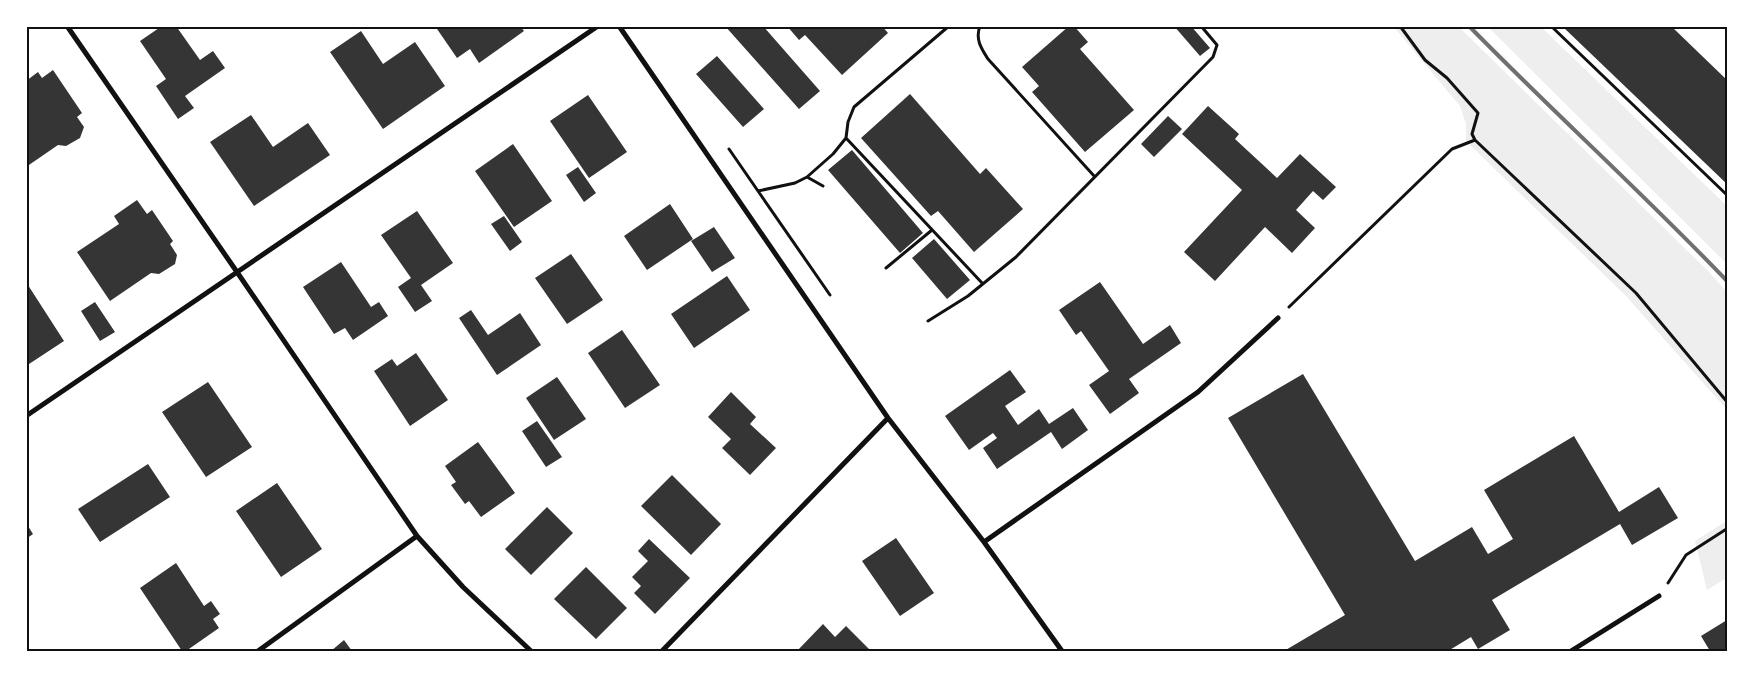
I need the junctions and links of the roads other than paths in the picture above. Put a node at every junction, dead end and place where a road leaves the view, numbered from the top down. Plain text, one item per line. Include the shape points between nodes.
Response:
1 (66, 26) edge
2 (598, 26) edge
3 (619, 26) edge
4 (237, 272) junction
5 (1278, 318) road end
6 (26, 416) edge
7 (888, 418) junction
8 (417, 536) junction
9 (984, 542) junction
10 (1659, 596) road end
11 (258, 651) edge
12 (531, 651) edge
13 (662, 651) edge
14 (1062, 651) edge
15 (1571, 651) edge

1 - 4 street
2 - 4 street
3 - 7 street
4 - 6 street
4 - 8 street
5 - 9 street via 1198,392
7 - 9 street
7 - 13 street
8 - 11 street
8 - 12 street via 463,587
9 - 14 street
10 - 15 street

